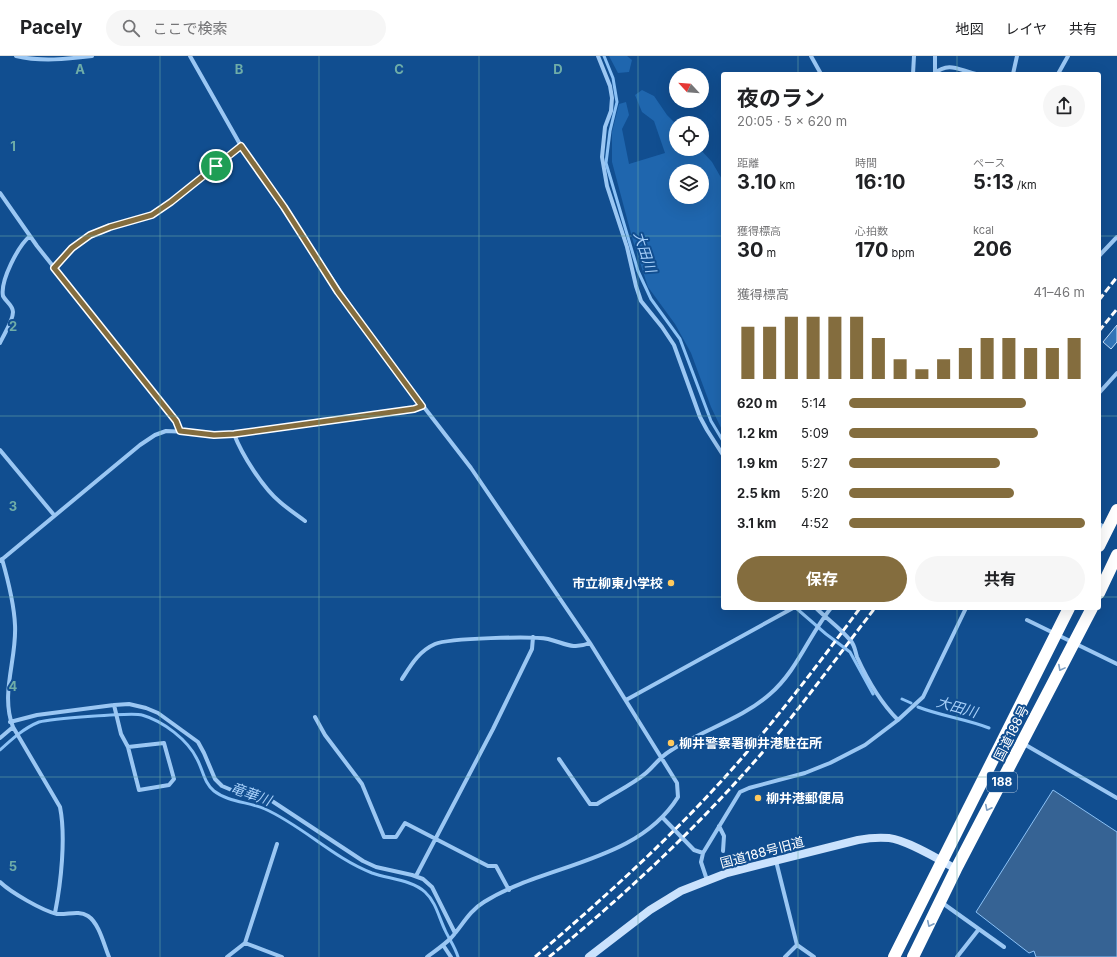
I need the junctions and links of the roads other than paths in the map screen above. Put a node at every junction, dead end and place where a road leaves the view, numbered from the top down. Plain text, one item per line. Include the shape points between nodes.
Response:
1 (16, 56) edge
2 (92, 56) edge
3 (190, 56) edge
4 (598, 56) edge
5 (811, 56) edge
6 (914, 56) edge
7 (935, 56) edge
8 (1017, 56) edge
9 (1068, 56) edge
10 (820, 72) edge
11 (913, 72) edge
12 (934, 72) edge
13 (936, 72) edge
14 (971, 72) edge
15 (1013, 72) edge
16 (1059, 72) edge
17 (241, 146) junction
18 (0, 193) edge
19 (30, 236) junction
20 (1117, 237) edge
21 (1101, 254) edge
22 (54, 268) junction
23 (0, 343) edge
24 (1117, 373) edge
25 (1101, 391) edge
26 (422, 406) junction
27 (180, 431) junction
28 (234, 434) junction
29 (0, 450) edge
30 (721, 452) edge
31 (1117, 510) edge
32 (54, 515) junction
33 (305, 521) dead end
34 (1103, 526) edge
35 (1101, 536) edge
36 (1117, 555) edge
37 (1, 560) edge
38 (1101, 589) edge
39 (785, 610) edge
40 (818, 610) edge
41 (829, 610) edge
42 (965, 610) edge
43 (1068, 610) edge
44 (1091, 610) edge
45 (824, 617) junction
46 (1027, 620) dead end
47 (1056, 634) junction
48 (533, 637) junction
49 (590, 643) junction
50 (1074, 643) junction
51 (1117, 664) edge
52 (402, 680) dead end
53 (626, 700) junction
54 (114, 705) junction
55 (315, 717) dead end
56 (898, 720) junction
57 (10, 722) junction
58 (14, 729) junction
59 (0, 738) edge
60 (1022, 742) junction
61 (128, 747) junction
62 (662, 757) junction
63 (559, 759) dead end
64 (1117, 798) edge
65 (663, 818) junction
66 (719, 826) junction
67 (435, 838) junction
68 (277, 844) dead end
69 (723, 850) dead end
70 (703, 854) junction
71 (775, 861) junction
72 (941, 861) junction
73 (956, 869) junction
74 (416, 876) junction
75 (707, 880) junction
76 (0, 882) edge
77 (509, 890) junction
78 (940, 902) junction
79 (56, 913) junction
80 (979, 929) junction
81 (454, 933) junction
82 (245, 943) junction
83 (444, 944) junction
84 (797, 945) junction
85 (1004, 947) dead end
86 (109, 957) edge
87 (227, 957) edge
88 (282, 957) edge
89 (427, 957) edge
90 (451, 957) edge
91 (589, 957) edge
92 (785, 957) edge
93 (814, 957) edge
94 (894, 957) edge
95 (913, 957) edge
96 (957, 957) edge

1 - 2 street via 47,59
3 - 17 street
4 - 30 street via 612,98 612,111 605,127 602,157 607,186 627,247 636,286 641,301 671,340 703,423
5 - 10 street
6 - 11 street
7 - 12 street
8 - 15 street
9 - 16 street
13 - 14 street via 956,66
17 - 22 street via 152,215 90,235 72,248
17 - 26 street via 284,207 338,292
18 - 19 street
19 - 22 street
19 - 23 street via 23,242 8,266 2,286 3,296 12,307 13,313
20 - 21 street
22 - 27 street via 176,421
24 - 25 street
26 - 28 street
26 - 49 street via 471,468
27 - 28 street via 214,435
27 - 32 street via 166,431 155,435
28 - 33 street via 265,486 278,501
29 - 32 street
31 - 34 highway
32 - 37 street
34 - 35 highway
36 - 38 highway
37 - 57 street via 15,624 6,702
39 - 53 street
40 - 45 street
41 - 45 street
42 - 56 street via 922,697
43 - 47 highway, 国道188号 / 188
44 - 50 highway, 国道188号 / 188
45 - 56 street via 855,646 857,656 878,694
45 - 62 street via 795,665 771,694 752,708 717,724
46 - 47 street
47 - 50 street
47 - 72 highway, 国道188号 / 188
48 - 49 street via 580,647
48 - 52 street via 436,643 422,652
48 - 67 street via 532,649 497,722
49 - 53 street
50 - 51 street
50 -> 60 highway, 国道188号 / 188
53 - 62 street
54 - 57 street via 37,715
54 - 61 street
54 - 74 street via 129,704 146,708 186,732 198,742 215,779 222,786 272,801 362,861 376,867
55 - 67 street via 325,735 362,784 384,837 396,837 405,823
56 - 66 street via 865,745 830,763 740,792
57 - 58 street
58 - 59 street
58 - 79 street via 60,807 63,838
60 - 64 street
60 -> 73 highway, 国道188号 / 188
61 - 61 street via 139,790 169,785 174,779 164,743
62 - 63 street via 646,773 597,804 590,804
62 - 65 street via 673,774 678,789 678,797
65 - 70 street via 694,850
65 - 77 street via 608,853
66 - 69 street via 724,836
66 - 70 street
67 - 74 street
67 - 77 street via 488,866 496,866
68 - 82 street
70 - 75 street via 701,862
71 - 72 street, 国道188号旧道 via 872,838 890,838
71 - 75 street, 国道188号旧道
71 - 84 street
72 - 73 street, 国道188号旧道
72 - 94 highway, 国道188号 / 188
73 - 78 highway, 国道188号 / 188
74 - 81 street via 432,887
75 - 91 street, 国道188号旧道 via 681,891 650,910
76 - 79 street
77 - 81 street via 475,909
78 - 80 street
78 -> 95 highway, 国道188号 / 188
79 - 86 street via 77,912 89,916
80 - 85 street
80 - 96 street
81 - 83 street
82 - 87 street
82 - 88 street
83 - 89 street
83 - 90 street
84 - 92 street
84 - 93 street

